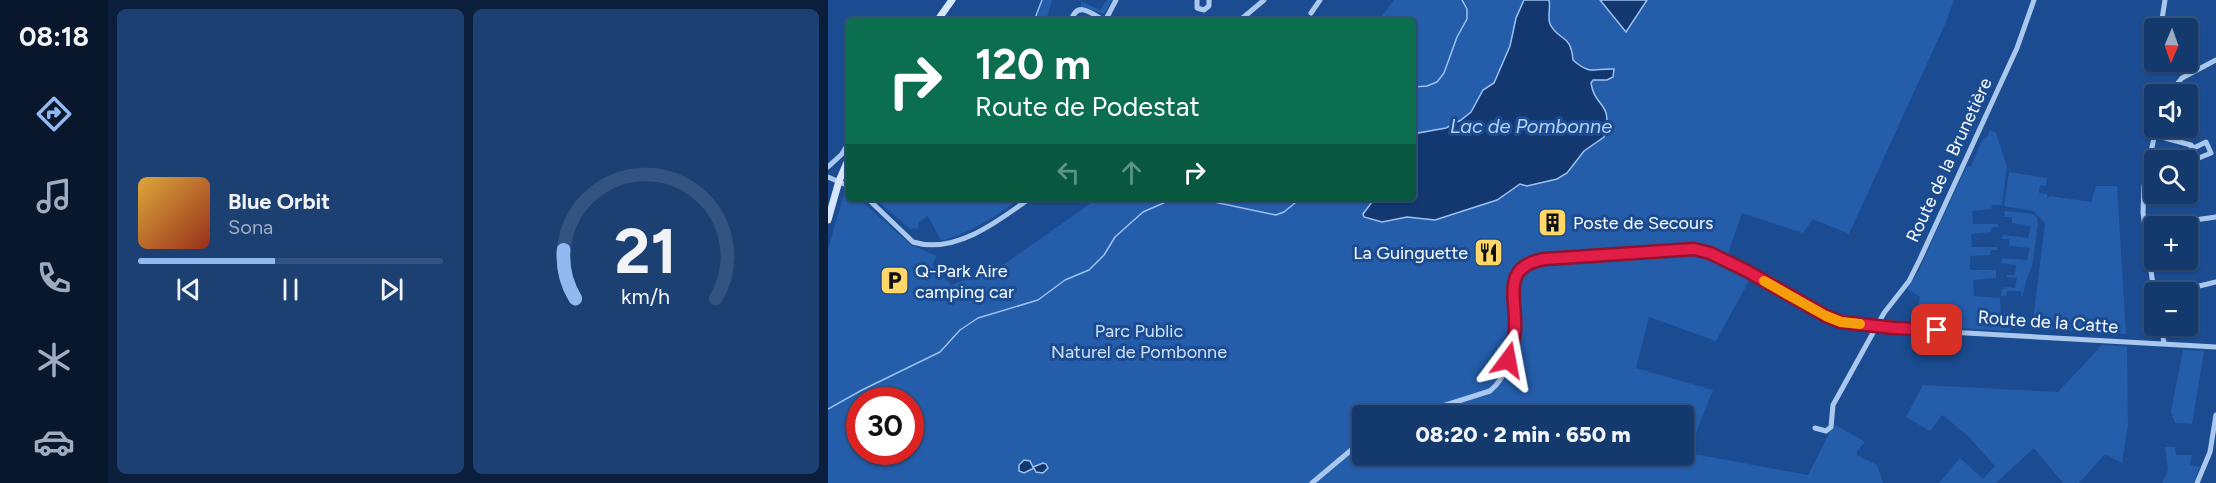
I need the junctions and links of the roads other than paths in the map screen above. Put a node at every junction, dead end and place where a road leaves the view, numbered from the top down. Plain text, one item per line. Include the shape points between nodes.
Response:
1 (952, 0) edge
2 (1116, 0) edge
3 (1197, 0) edge
4 (1209, 0) edge
5 (1264, 0) edge
6 (1320, 0) edge
7 (2034, 0) edge
8 (2165, 0) edge
9 (1311, 12) dead end
10 (938, 18) edge
11 (1072, 18) edge
12 (1100, 18) edge
13 (1107, 18) edge
14 (1243, 18) edge
15 (2162, 18) edge
16 (2216, 60) edge
17 (2177, 84) edge
18 (2153, 138) edge
19 (2165, 138) edge
20 (846, 147) edge
21 (2193, 148) junction
22 (846, 165) edge
23 (828, 167) edge
24 (828, 177) edge
25 (839, 181) junction
26 (846, 184) edge
27 (870, 201) edge
28 (1026, 201) edge
29 (2145, 216) edge
30 (2216, 217) edge
31 (828, 220) edge
32 (2198, 220) edge
33 (2216, 282) edge
34 (2198, 286) edge
35 (1878, 326) junction
36 (2163, 336) edge
37 (2164, 343) junction
38 (2216, 347) edge
39 (1446, 405) edge
40 (2216, 415) edge
41 (1815, 428) dead end
42 (1352, 449) edge
43 (1312, 483) edge
44 (2197, 483) edge

1 - 10 main road
2 - 13 street
3 - 4 street via 1197,8 1204,10
5 - 14 street
6 - 9 street
7 - 35 street, Route de la Brunetière via 2017,48 1920,259
8 - 15 street
11 - 12 street via 1078,9
16 - 17 street
18 - 29 street via 2144,186
19 - 21 street
20 - 23 street
21 - 21 street via 2185,152 2189,162 2211,153 2206,142
22 - 25 main road
24 - 25 street
25 - 26 street
25 - 31 main road
27 - 28 street via 921,245 952,242 976,232
30 - 32 street
33 - 34 street
35 - 37 street, Route de la Catte
35 - 39 street, Route de la Catte via 1841,322 1826,316 1747,271 1694,249 1536,261 1522,267 1515,279 1515,332 1499,382 1490,391
35 - 41 street, Route de la Brunetière via 1833,405 1831,427 1826,431
36 - 37 street
37 - 38 street, Route de la Catte
40 - 44 street via 2210,452
42 - 43 street

